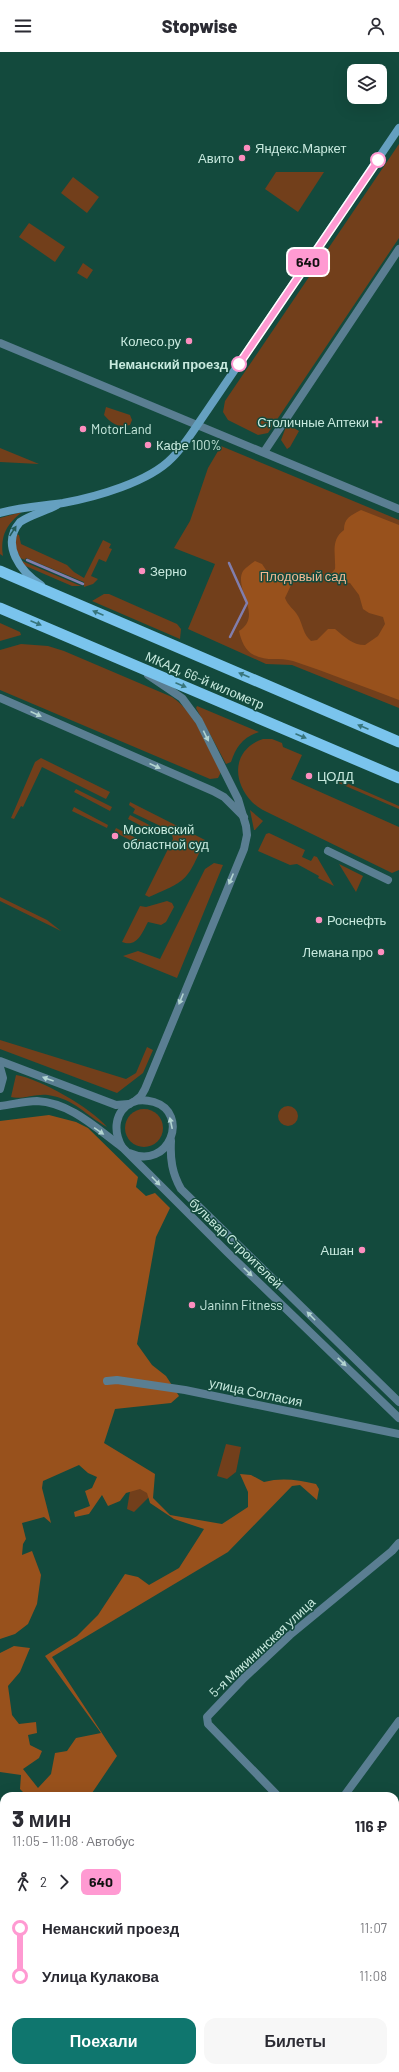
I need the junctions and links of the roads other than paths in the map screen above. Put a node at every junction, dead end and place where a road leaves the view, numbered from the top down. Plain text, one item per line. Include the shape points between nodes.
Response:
1 (399, 128) edge
2 (399, 249) edge
3 (0, 343) edge
4 (198, 424) junction
5 (264, 452) junction
6 (63, 503) junction
7 (399, 509) edge
8 (0, 513) edge
9 (0, 571) edge
10 (62, 598) junction
11 (0, 608) edge
12 (116, 657) junction
13 (0, 698) edge
14 (399, 742) edge
15 (399, 778) edge
16 (244, 818) junction
17 (328, 850) dead end
18 (388, 880) dead end
19 (0, 1060) edge
20 (0, 1066) edge
21 (0, 1089) edge
22 (132, 1103) junction
23 (0, 1106) edge
24 (171, 1138) junction
25 (125, 1150) junction
26 (107, 1381) dead end
27 (399, 1402) edge
28 (399, 1418) edge
29 (399, 1434) edge
30 (399, 1543) edge
31 (399, 1721) edge
32 (274, 1792) edge
33 (347, 1792) edge

1 - 4 main road
2 - 5 street
3 - 4 street
4 - 5 street
4 - 6 main road via 172,459 157,470 114,489
5 - 7 street
6 - 8 main road via 23,507
10 -> 6 main road via 27,576 12,561 8,550 13,529 21,522
9 - 10 highway, МКАД, 66-й километр
14 -> 10 highway, МКАД, 66-й километр
11 -> 12 highway, МКАД, 66-й километр
12 -> 15 highway, МКАД, 66-й километр
12 -> 16 street via 182,698 192,710 238,799
13 -> 16 street via 213,791 224,797
16 -> 22 street via 247,835 244,849 145,1089
17 - 18 street
22 -> 19 street, бульвар Строителей via 116,1105
20 - 21 street via 3,1078
24 -> 22 street, бульвар Строителей via 172,1122 164,1108 149,1100
22 - 25 street, бульвар Строителей via 117,1119 117,1134
23 -> 25 street, бульвар Строителей via 30,1101 58,1105 77,1113
24 - 25 street, бульвар Строителей via 167,1146 153,1156 140,1157
27 -> 24 street, бульвар Строителей via 182,1189 171,1163
25 -> 28 street, бульвар Строителей
26 - 29 street, улица Согласия via 117,1380 185,1390
30 - 32 street, 5-я Мякининская улица via 290,1635 207,1717 208,1724
31 - 33 street

